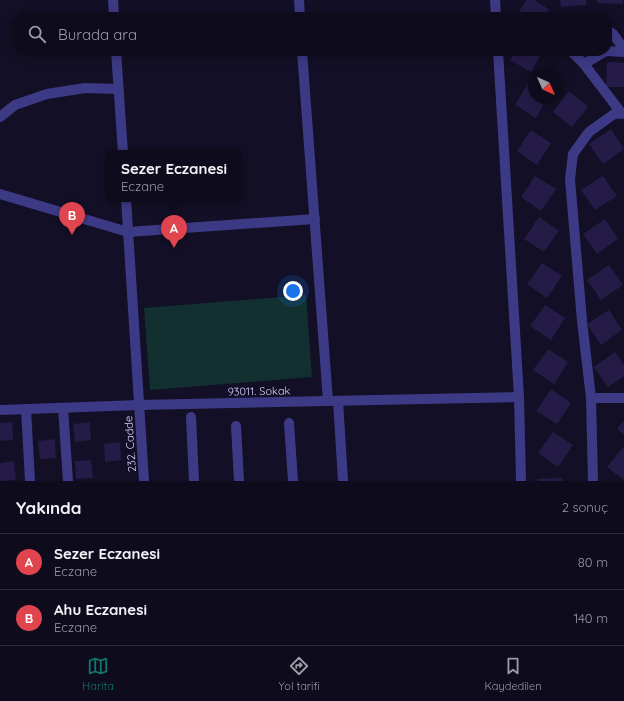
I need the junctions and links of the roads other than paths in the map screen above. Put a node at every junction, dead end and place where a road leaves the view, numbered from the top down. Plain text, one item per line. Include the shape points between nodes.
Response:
1 (113, 0) edge
2 (299, 0) edge
3 (495, 0) edge
4 (114, 12) edge
5 (300, 12) edge
6 (496, 12) edge
7 (612, 33) edge
8 (624, 49) edge
9 (612, 51) edge
10 (624, 52) edge
11 (116, 56) edge
12 (302, 56) edge
13 (498, 56) edge
14 (576, 56) edge
15 (598, 56) edge
16 (584, 64) junction
17 (118, 89) junction
18 (623, 114) edge
19 (0, 117) edge
20 (123, 150) edge
21 (0, 194) edge
22 (126, 202) edge
23 (315, 219) junction
24 (128, 232) junction
25 (519, 397) junction
26 (591, 398) junction
27 (624, 398) edge
28 (333, 401) junction
29 (139, 405) junction
30 (63, 408) junction
31 (26, 409) junction
32 (0, 410) edge
33 (191, 417) dead end
34 (289, 423) dead end
35 (236, 426) dead end
36 (30, 481) edge
37 (68, 481) edge
38 (144, 481) edge
39 (194, 481) edge
40 (239, 481) edge
41 (293, 481) edge
42 (342, 481) edge
43 (522, 481) edge
44 (593, 481) edge

1 - 4 street
2 - 5 street
3 - 6 street
7 - 8 street
9 - 10 street
11 - 17 street
12 - 23 street
13 - 25 street
14 - 16 street
15 - 16 street
16 - 18 street
17 - 19 street via 85,88 47,94 15,105
17 - 20 street
18 - 26 street via 614,114 589,132 573,154 570,179
21 - 24 street
22 - 24 street, 232. Cadde
23 - 24 street
23 - 28 street
24 - 29 street, 232. Cadde
25 - 28 street, 93011. Sokak
25 - 43 street
26 - 27 street
26 - 44 street
28 - 29 street, 93011. Sokak
28 - 42 street
29 - 30 street, 93011. Sokak
29 - 38 street, 232. Cadde
30 - 31 street, 93011. Sokak
30 - 37 street
31 - 32 street, 93011. Sokak
31 - 36 street
33 - 39 street
34 - 41 street
35 - 40 street

